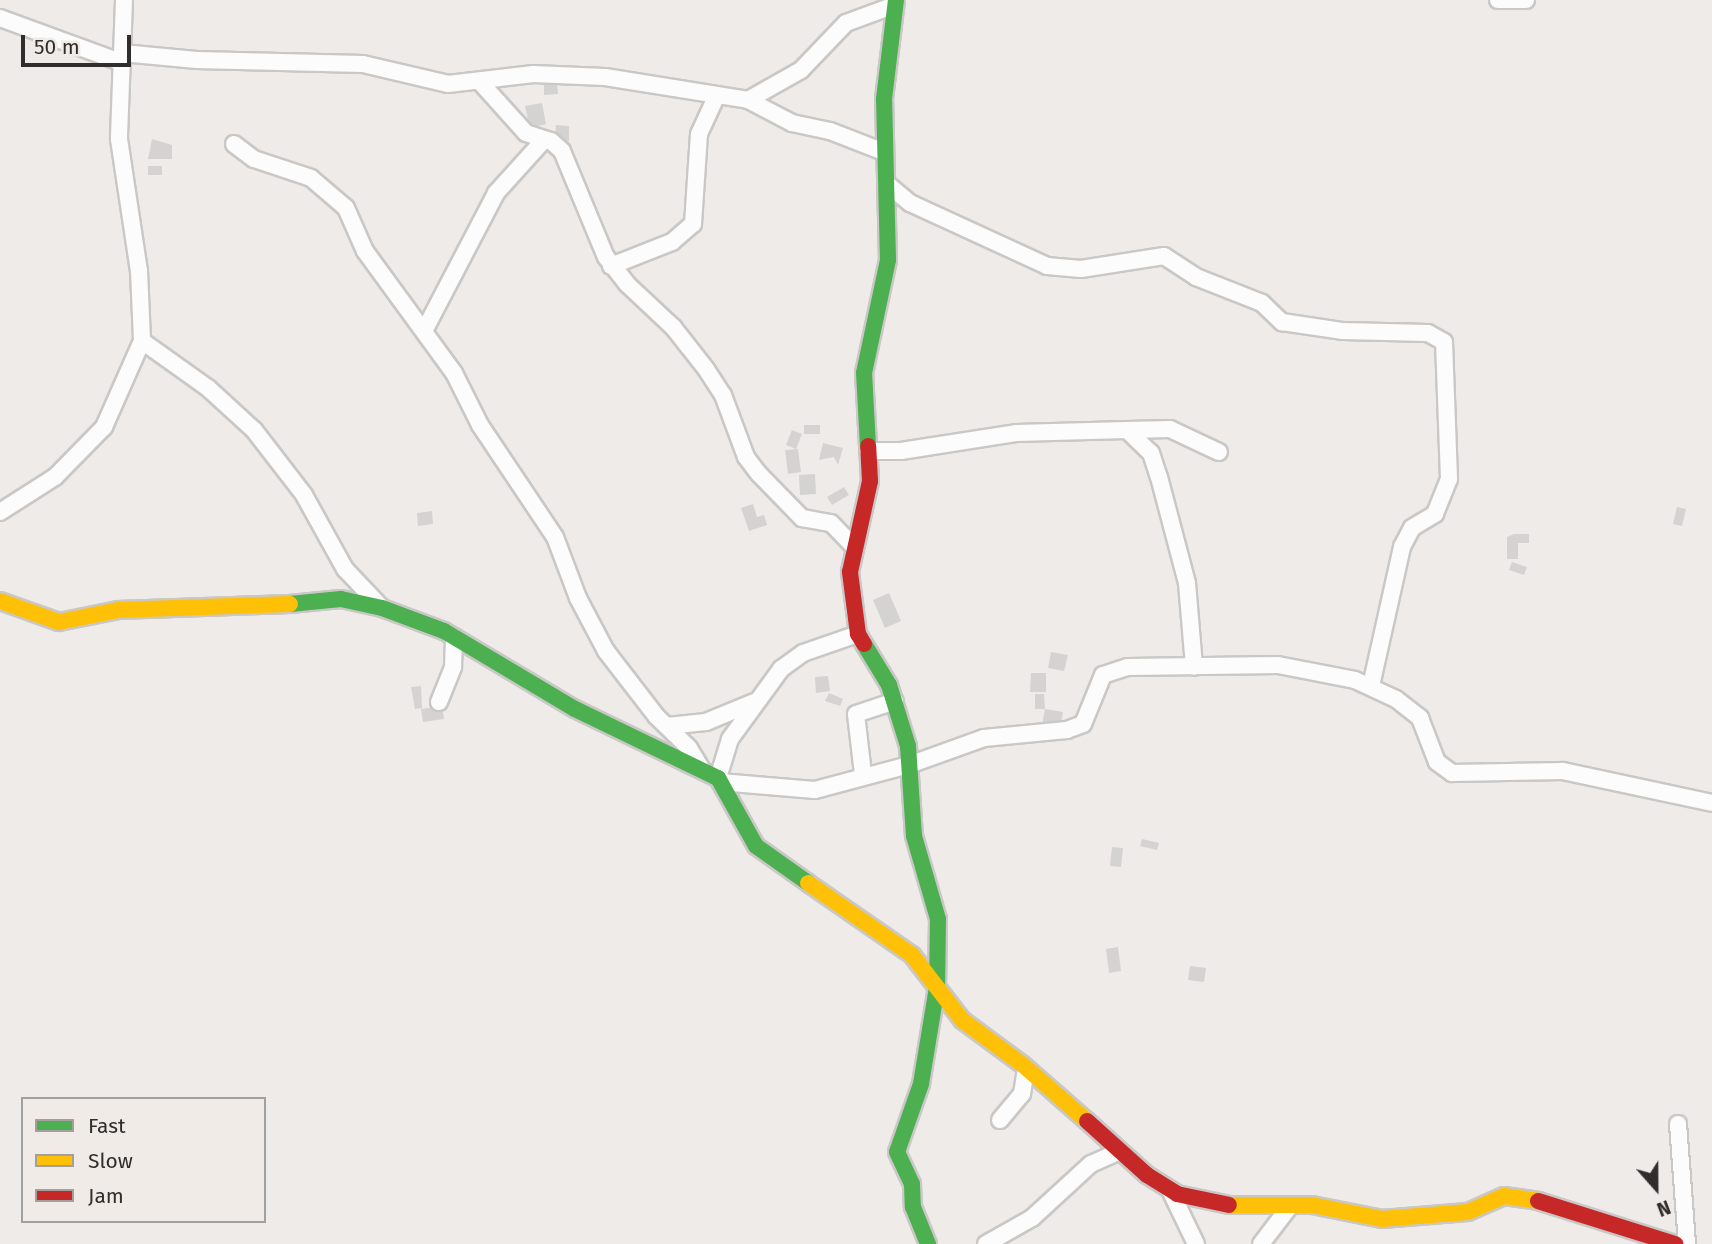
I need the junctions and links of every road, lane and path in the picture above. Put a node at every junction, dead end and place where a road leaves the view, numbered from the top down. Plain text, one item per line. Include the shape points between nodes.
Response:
1 (124, 0) edge
2 (1498, 0) edge
3 (1526, 0) edge
4 (895, 2) edge
5 (0, 18) edge
6 (121, 58) junction
7 (481, 83) junction
8 (717, 95) junction
9 (748, 100) junction
10 (543, 141) junction
11 (233, 144) dead end
12 (884, 152) junction
13 (886, 183) junction
14 (611, 266) junction
15 (425, 331) junction
16 (142, 341) junction
17 (1126, 430) junction
18 (868, 451) junction
19 (1219, 452) dead end
20 (0, 512) edge
21 (854, 547) junction
22 (0, 601) edge
23 (382, 608) junction
24 (859, 634) junction
25 (454, 637) junction
26 (1194, 667) junction
27 (1371, 686) junction
28 (760, 700) junction
29 (895, 701) junction
30 (439, 702) dead end
31 (667, 726) junction
32 (909, 765) junction
33 (702, 769) junction
34 (863, 774) junction
35 (719, 780) junction
36 (1712, 803) edge
37 (937, 987) junction
38 (1026, 1068) junction
39 (1000, 1120) dead end
40 (1678, 1124) dead end
41 (1118, 1152) junction
42 (1170, 1190) junction
43 (1290, 1206) junction
44 (928, 1244) edge
45 (986, 1244) edge
46 (1196, 1244) edge
47 (1261, 1244) edge
48 (1675, 1244) edge
49 (1687, 1244) edge

1 - 6 street
2 - 3 street
4 - 9 street via 846,23 802,70
4 - 12 street via 884,99
5 - 6 street
6 - 7 street via 363,64 448,84
6 - 16 street via 119,150 139,271
7 - 8 street via 566,73
7 - 10 street via 526,133
8 - 9 street
8 - 14 street via 699,134 693,224 672,242
9 - 12 street via 792,123 830,131
10 - 14 street via 551,141 562,151
10 - 15 street via 500,186
11 - 15 street via 254,159 311,178 337,197 352,218 365,251
12 - 13 street
13 - 18 street via 888,260 864,373
13 - 27 street via 910,203 1047,266 1081,269 1164,256 1196,278 1262,303 1282,322 1343,331 1428,333 1444,342 1448,353 1444,398 1449,479 1434,514 1412,528 1402,547
14 - 21 street via 673,327 706,369 723,395 746,457 759,474 802,518 831,523
15 - 31 street via 454,373 480,425 555,537 578,598 606,650
16 - 20 street via 104,426 55,477
16 - 23 street via 208,388 254,430 304,495 345,569
17 - 18 street via 1016,433 913,450
17 - 19 street via 1170,429
17 - 26 street via 1150,453 1159,477 1187,583
18 - 21 street via 870,481
21 - 24 street via 850,582
22 - 23 street via 59,622 118,610 242,608 323,599
23 - 25 street
24 - 28 street via 792,659
24 - 29 street
25 - 30 street via 453,667
25 - 33 street via 575,709
26 - 27 street via 1317,670
26 - 32 street via 1114,671 1102,676 1083,724 1067,730 984,738
27 - 36 street via 1420,718 1437,762 1452,772 1563,771
28 - 31 street via 706,722
28 - 35 street via 730,739
29 - 32 street
29 - 34 street via 856,714
31 - 33 street
32 - 34 street
32 - 37 street via 914,836 938,919
33 - 35 street
34 - 35 street via 815,790
35 - 37 street via 756,846 912,954
37 - 38 street via 962,1020
37 - 44 street via 915,1110 897,1152 912,1184 913,1207
38 - 39 street via 1021,1094
38 - 41 street
40 - 49 street
41 - 42 street
41 - 45 street via 1091,1164 1032,1218
42 - 43 street via 1230,1205
42 - 46 street
43 - 47 street
43 - 48 street via 1312,1205 1382,1219 1468,1212 1504,1196 1518,1195

